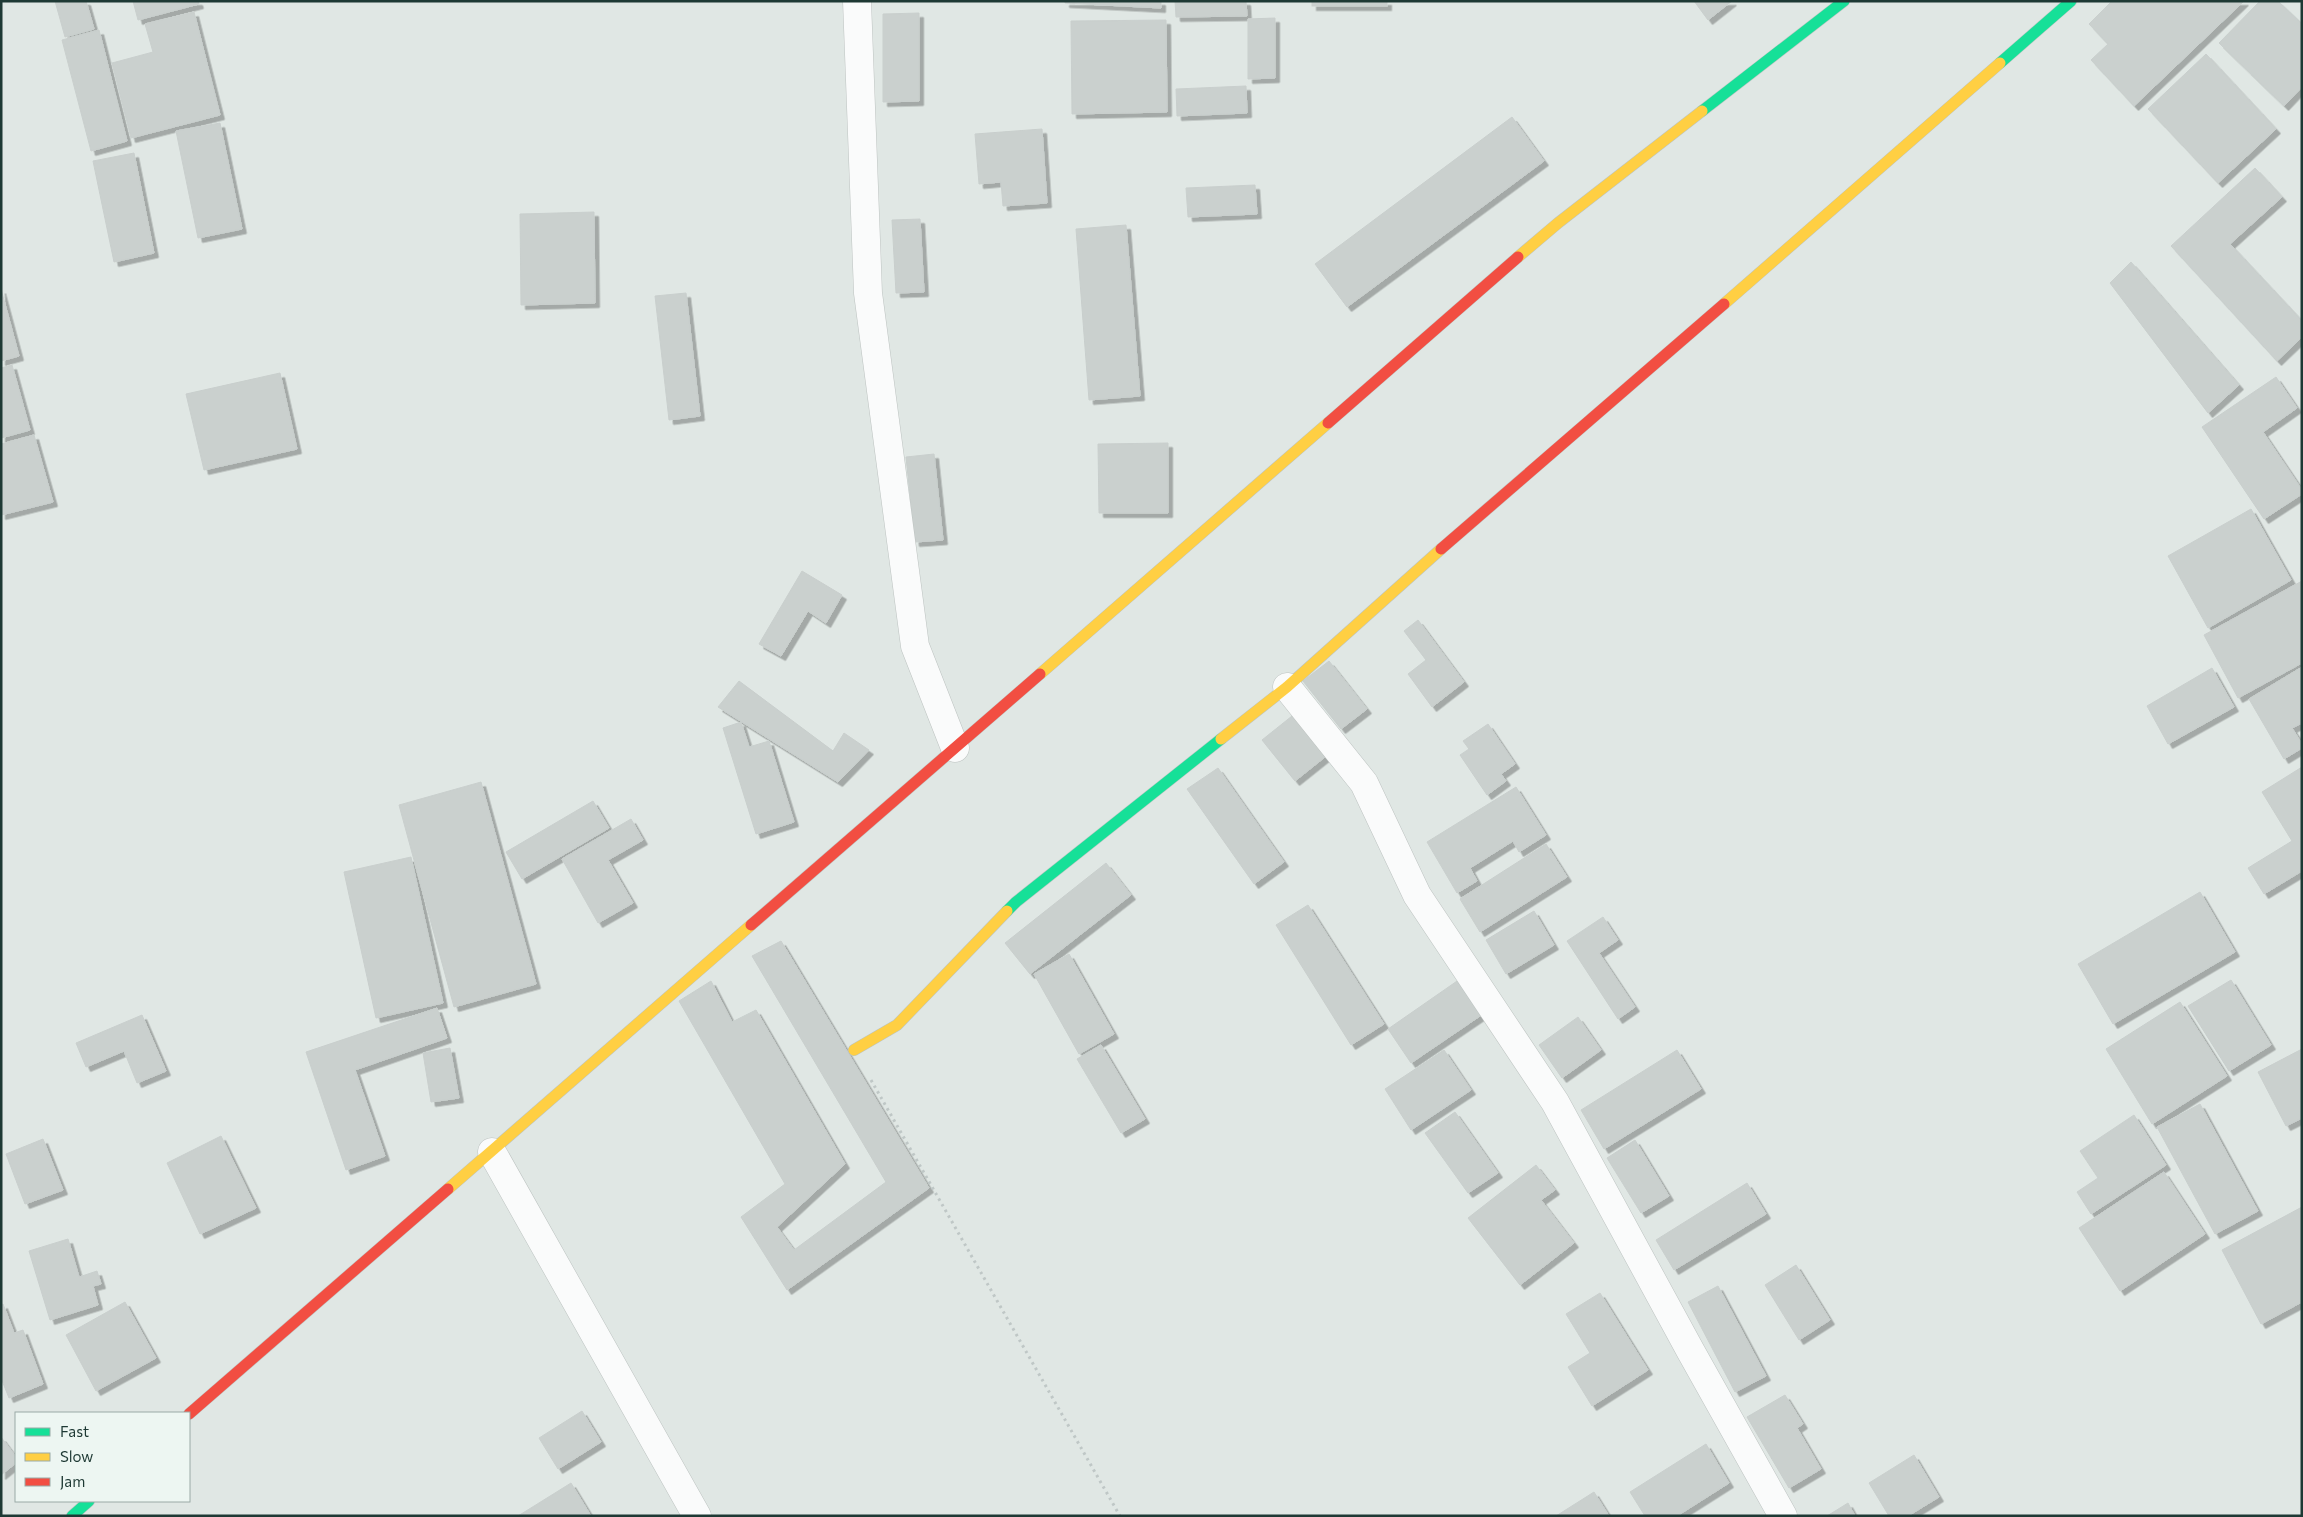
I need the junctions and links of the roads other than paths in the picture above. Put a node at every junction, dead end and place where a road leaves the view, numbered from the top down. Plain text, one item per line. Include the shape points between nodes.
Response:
1 (856, 1) edge
2 (1844, 1) edge
3 (2070, 1) edge
4 (1287, 686) junction
5 (955, 748) junction
6 (854, 1050) road end
7 (492, 1152) junction
8 (190, 1413) edge
9 (88, 1502) edge
10 (72, 1516) edge
11 (697, 1516) edge
12 (1783, 1516) edge

1 - 5 street via 868,293 915,646
2 - 5 street via 1558,223
3 - 4 street
4 - 6 street via 1016,902 897,1024
4 - 12 street via 1364,783 1416,895 1555,1102
5 - 7 street
7 - 8 street
7 - 11 street
9 - 10 street

